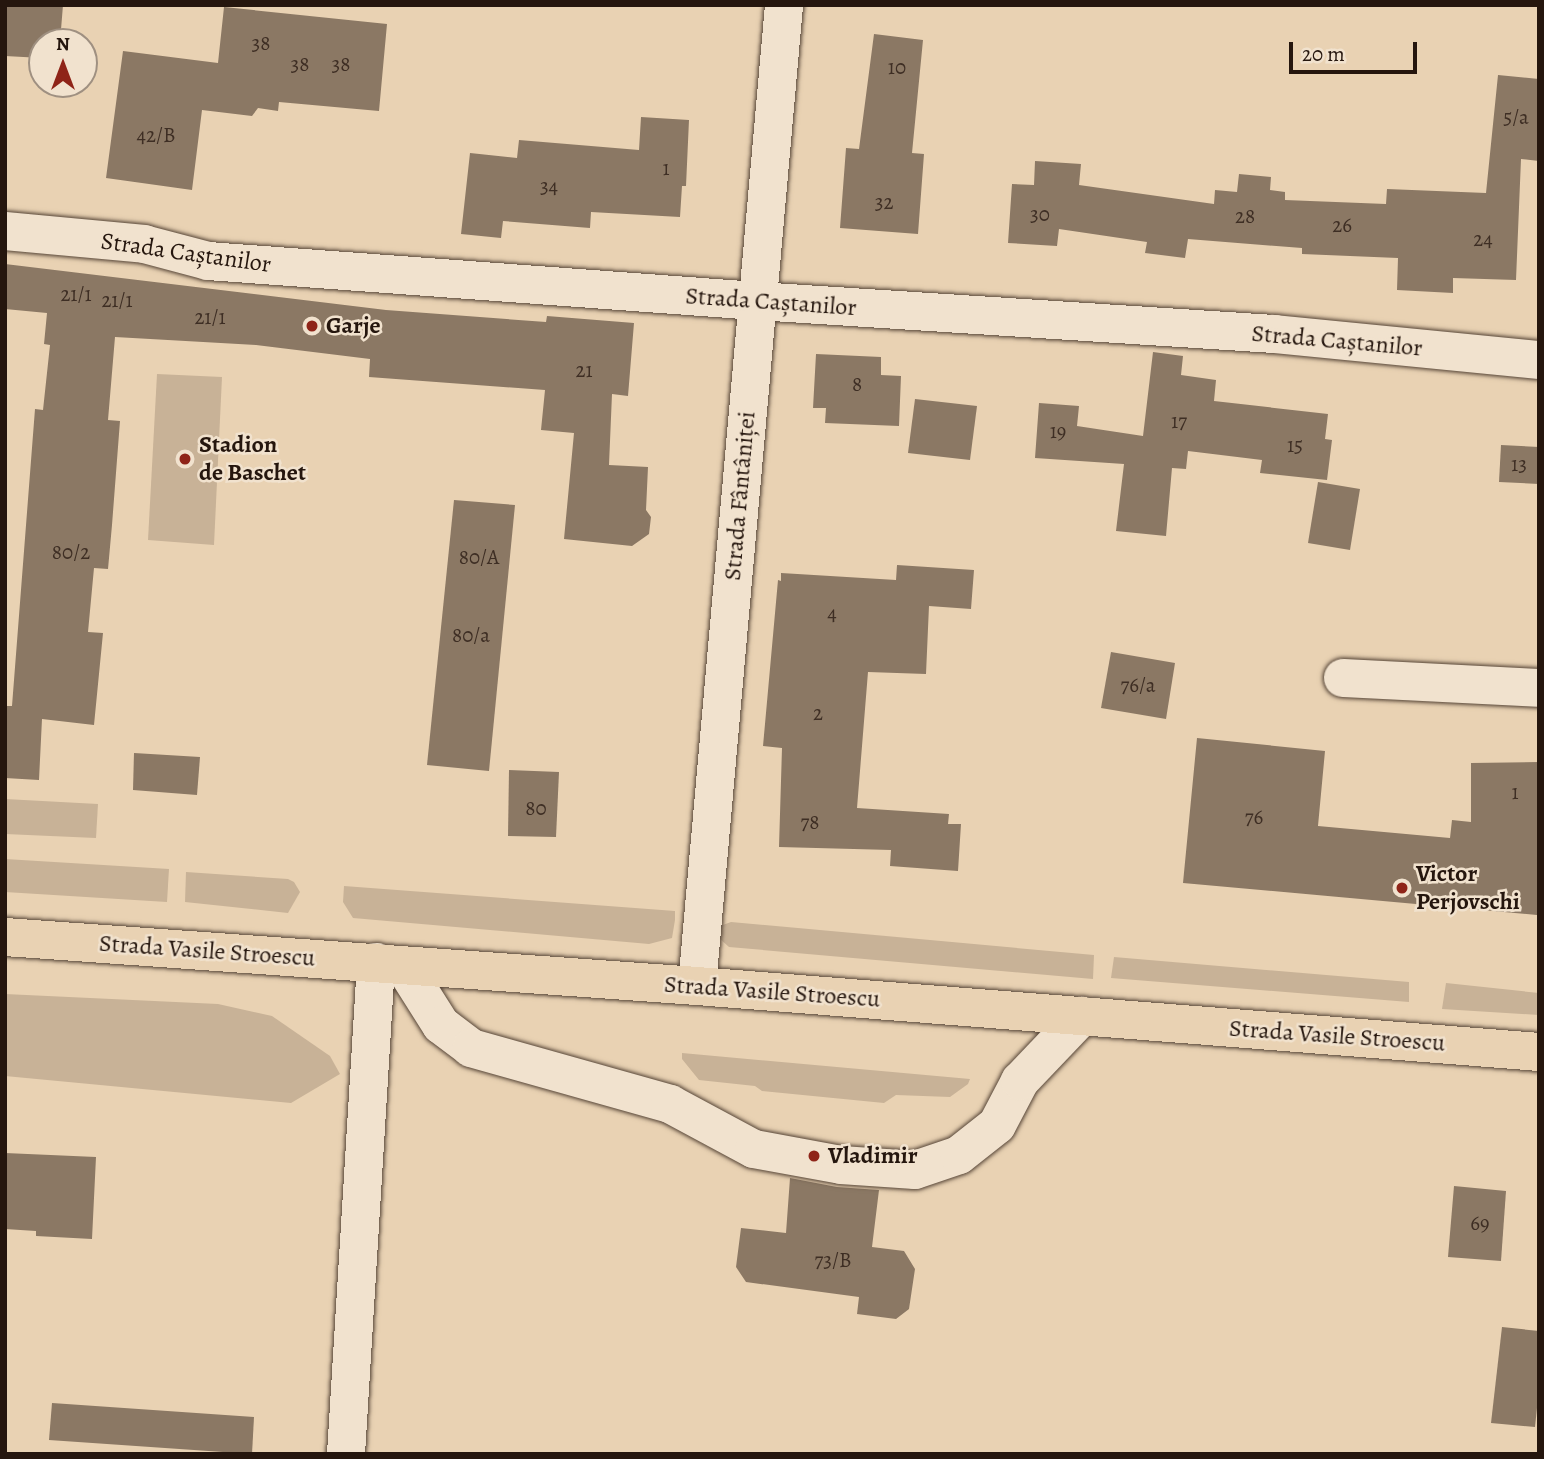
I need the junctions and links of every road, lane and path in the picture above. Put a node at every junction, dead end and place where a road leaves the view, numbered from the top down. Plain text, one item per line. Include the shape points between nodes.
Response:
1 (784, 5) edge
2 (5, 231) edge
3 (757, 301) junction
4 (1539, 360) edge
5 (1343, 678) dead end
6 (1539, 688) edge
7 (5, 937) edge
8 (389, 964) junction
9 (697, 986) junction
10 (1082, 1016) junction
11 (1539, 1052) edge
12 (346, 1454) edge

1 - 3 street, Strada Fântâniței
2 - 3 street, Strada Caștanilor via 144,244 208,261
3 - 4 street, Strada Caștanilor via 1274,334
3 - 9 street, Strada Fântâniței
5 - 6 street
7 - 8 main road, Strada Vasile Stroescu
8 - 9 main road, Strada Vasile Stroescu
8 - 10 street via 441,1025 471,1048 670,1104 754,1149 841,1165 915,1170 959,1155 997,1125 1020,1081
8 - 12 street
9 - 10 main road, Strada Vasile Stroescu
10 - 11 main road, Strada Vasile Stroescu

